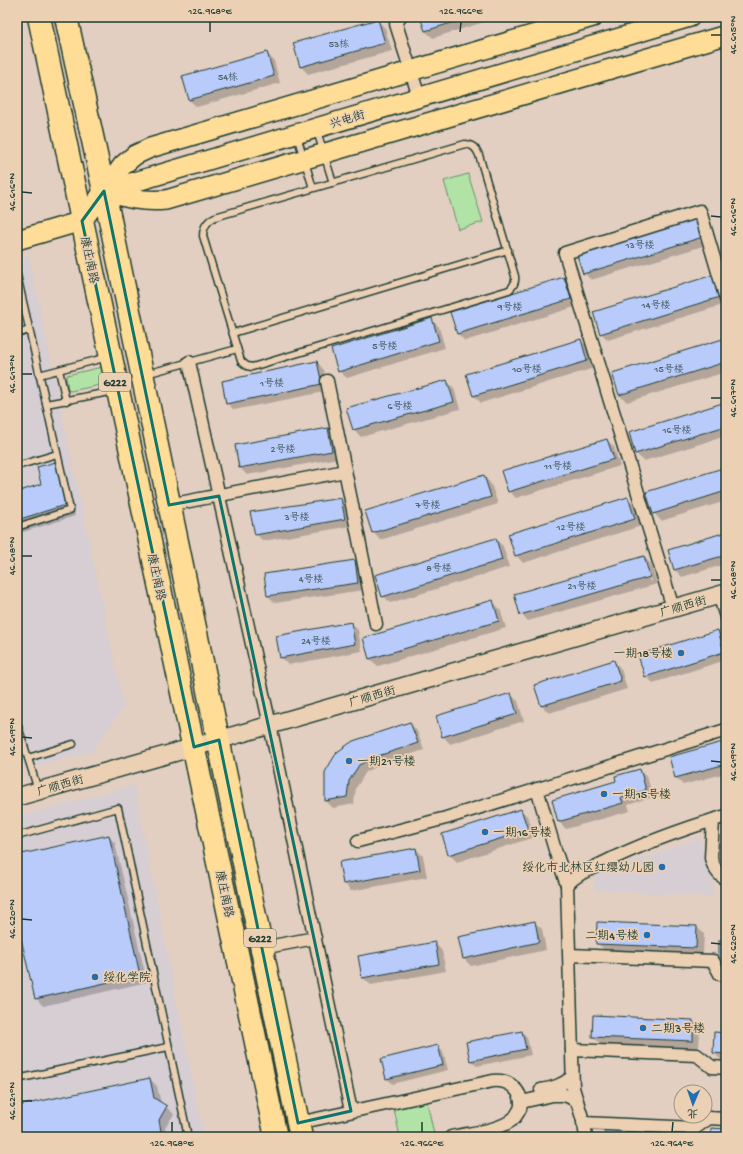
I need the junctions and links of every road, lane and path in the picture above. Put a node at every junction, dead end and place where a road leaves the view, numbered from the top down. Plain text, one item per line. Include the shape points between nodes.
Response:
1 (39, 17) edge
2 (66, 17) edge
3 (400, 17) edge
4 (593, 17) edge
5 (690, 17) edge
6 (726, 35) edge
7 (411, 71) junction
8 (419, 97) junction
9 (316, 128) junction
10 (297, 134) junction
11 (324, 154) junction
12 (305, 160) junction
13 (333, 182) junction
14 (313, 188) junction
15 (104, 191) junction
16 (82, 221) junction
17 (17, 240) edge
18 (508, 250) junction
19 (17, 275) edge
20 (726, 299) edge
21 (29, 330) junction
22 (17, 334) edge
23 (233, 334) junction
24 (237, 350) junction
25 (110, 357) junction
26 (189, 362) junction
27 (59, 370) junction
28 (40, 374) junction
29 (142, 375) junction
30 (327, 381) dead end
31 (117, 390) junction
32 (66, 401) junction
33 (46, 404) junction
34 (58, 454) junction
35 (17, 466) edge
36 (345, 471) junction
37 (219, 496) junction
38 (169, 505) junction
39 (17, 527) edge
40 (723, 594) edge
41 (673, 608) junction
42 (726, 617) edge
43 (376, 624) dead end
44 (17, 723) edge
45 (270, 725) junction
46 (726, 730) edge
47 (218, 740) junction
48 (73, 744) dead end
49 (194, 747) junction
50 (28, 758) junction
51 (537, 789) junction
52 (38, 791) junction
53 (17, 797) edge
54 (726, 816) edge
55 (712, 820) junction
56 (17, 836) edge
57 (358, 841) dead end
58 (726, 879) edge
59 (568, 885) junction
60 (315, 938) junction
61 (262, 948) junction
62 (570, 955) junction
63 (726, 974) edge
64 (168, 1047) junction
65 (572, 1050) junction
66 (726, 1068) edge
67 (572, 1077) junction
68 (17, 1079) edge
69 (520, 1098) junction
70 (577, 1101) junction
71 (351, 1111) junction
72 (726, 1119) edge
73 (583, 1123) junction
74 (300, 1130) edge
75 (188, 1137) edge
76 (276, 1137) edge
77 (451, 1137) edge
78 (586, 1137) edge

1 - 16 highway, 康庄南路 / G222
2 - 15 highway, 康庄南路 / G222
3 - 7 street via 396,24
4 - 7 main road
5 - 8 main road, 兴电街
6 - 11 main road
7 - 8 street
7 - 15 main road via 150,148 135,155 123,165
8 - 9 main road, 兴电街
9 - 10 main road, 兴电街
9 - 11 lane
10 - 12 lane
10 - 15 main road, 兴电街
11 - 12 main road
11 - 13 lane
12 - 14 lane
12 - 15 main road via 166,200 133,200
13 - 14 lane
13 - 18 lane via 465,144 471,145 477,149
14 - 23 lane via 215,217 206,223 203,236
15 - 16 main road
15 - 29 highway, 康庄南路 / G222
16 - 17 main road
16 - 25 highway, 康庄南路 / G222
18 - 23 lane
18 - 24 lane via 516,281 509,290 252,366 247,366 241,361
19 - 21 lane
20 - 41 street via 700,211 565,253
21 - 22 lane
21 - 28 lane
23 - 24 lane
24 - 26 lane
25 - 27 lane
25 - 31 highway, 康庄南路 / G222
26 - 29 lane
26 - 37 street
27 - 28 lane
27 - 32 lane
28 - 33 lane
29 - 38 highway, 康庄南路 / G222
30 - 36 street
31 - 32 lane
31 - 49 highway, 康庄南路 / G222
32 - 33 lane
33 - 34 lane
34 - 35 lane
34 - 39 lane via 70,510
36 - 37 street
36 - 43 street
37 - 38 street
37 - 45 street
38 - 47 highway, 康庄南路 / G222
40 - 41 main road, 广顺西街
40 - 42 street
41 - 45 main road, 广顺西街
44 - 50 lane
45 - 47 main road, 广顺西街
45 - 60 street
46 - 51 street
47 - 49 main road, 广顺西街
47 - 61 highway, 康庄南路 / G222
48 - 50 lane
49 - 52 main road, 广顺西街
49 - 76 highway, 康庄南路 / G222
50 - 52 lane
51 - 57 street via 446,818
51 - 59 street
52 - 53 main road, 广顺西街
54 - 55 street
55 - 58 street via 712,864
55 - 59 street via 623,853 577,876
56 - 64 lane via 118,808
59 - 62 street
60 - 61 street
60 - 71 street
61 - 74 highway, 康庄南路 / G222
62 - 63 street via 713,961 720,974
62 - 65 street
64 - 68 lane
64 - 75 lane
65 - 66 street via 697,1055 712,1067
65 - 67 street
67 - 69 street via 556,1087
67 - 70 street
69 - 70 street via 553,1095
69 - 71 street via 514,1087 500,1080
69 - 77 street via 521,1106 518,1113 505,1124
70 - 73 street
71 - 74 street
72 - 73 street via 709,1118 695,1128
73 - 78 street

